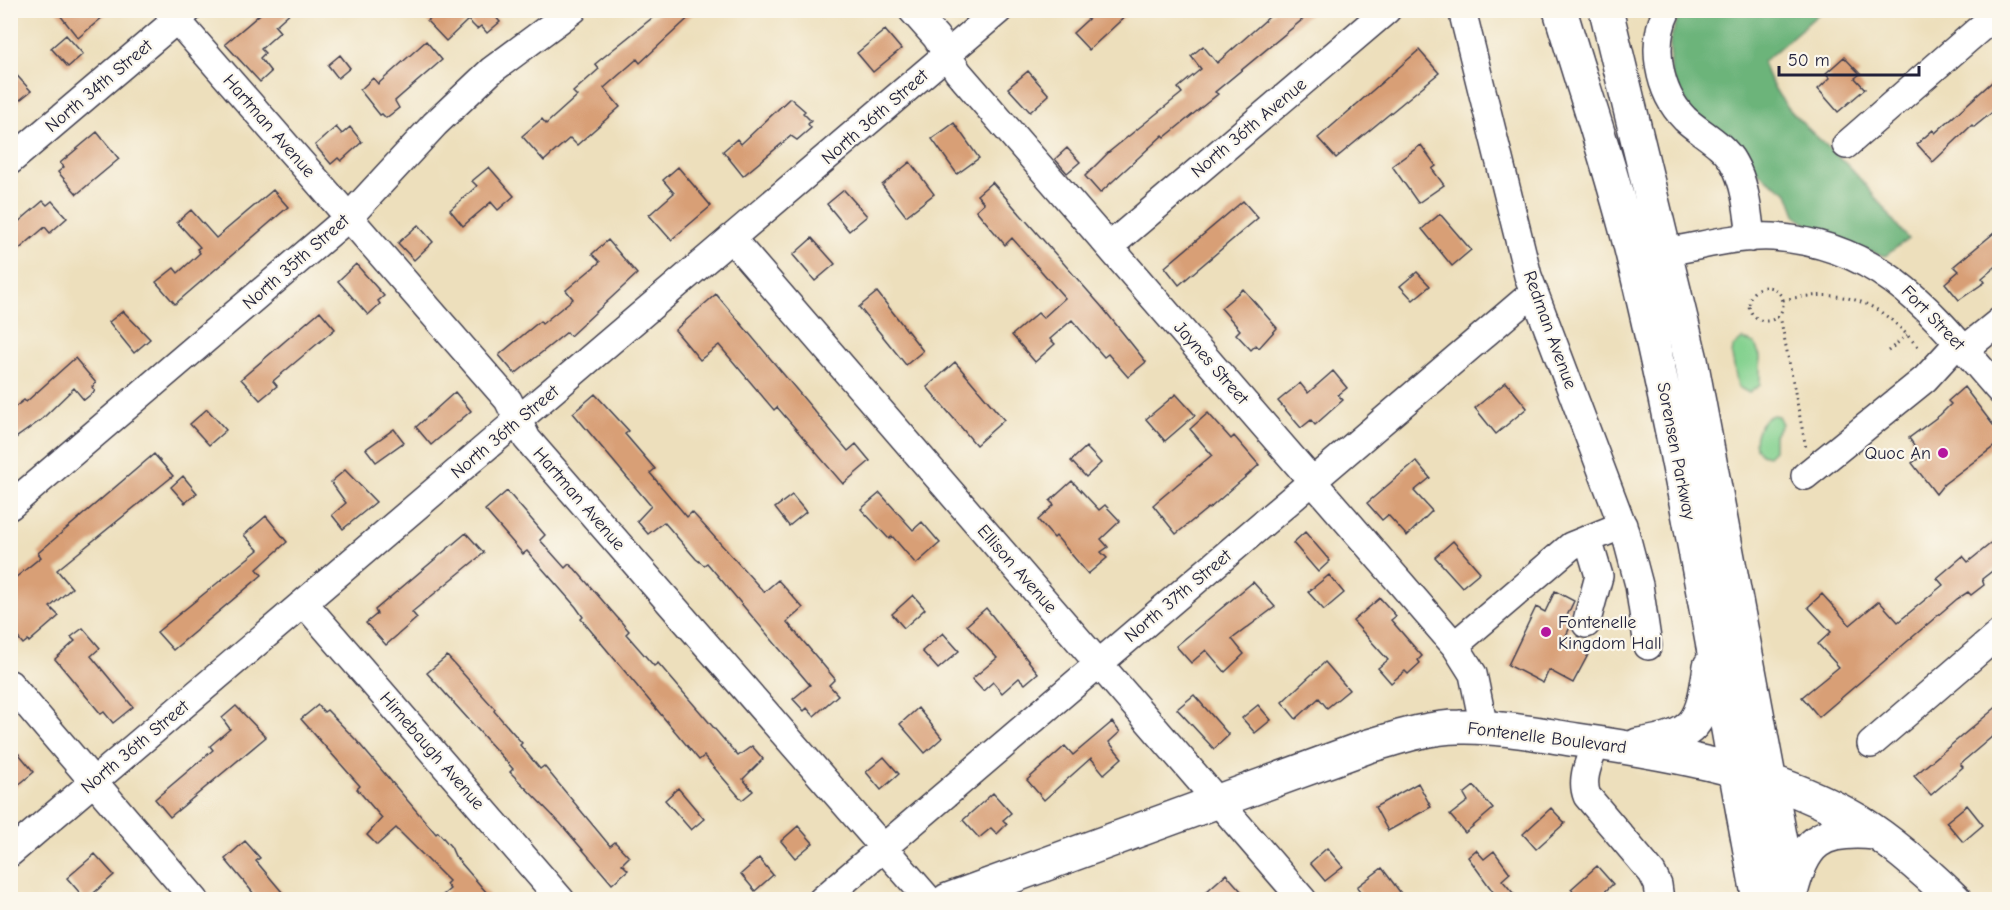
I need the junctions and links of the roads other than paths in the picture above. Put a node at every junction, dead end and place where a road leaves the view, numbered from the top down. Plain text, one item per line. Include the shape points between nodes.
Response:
1 (573, 10) edge
2 (912, 10) edge
3 (999, 10) edge
4 (1388, 10) edge
5 (1462, 10) edge
6 (1560, 10) edge
7 (1606, 10) edge
8 (1667, 10) edge
9 (2000, 11) edge
10 (178, 14) edge
11 (947, 55) junction
12 (1846, 146) dead end
13 (10, 161) edge
14 (1617, 202) junction
15 (349, 217) junction
16 (731, 238) junction
17 (1752, 238) junction
18 (1110, 246) junction
19 (1664, 252) junction
20 (1534, 292) junction
21 (2000, 321) edge
22 (1961, 347) junction
23 (2000, 391) edge
24 (518, 421) junction
25 (1805, 476) road end
26 (1312, 481) junction
27 (10, 506) edge
28 (1623, 525) junction
29 (1588, 539) junction
30 (304, 603) junction
31 (1586, 624) dead end
32 (2000, 633) edge
33 (1455, 645) junction
34 (1648, 646) dead end
35 (1713, 647) junction
36 (1098, 663) junction
37 (10, 684) edge
38 (1484, 728) junction
39 (1871, 744) dead end
40 (1610, 745) junction
41 (1736, 771) junction
42 (94, 782) junction
43 (1770, 782) junction
44 (1218, 802) junction
45 (1875, 833) junction
46 (882, 848) junction
47 (10, 853) edge
48 (1781, 898) edge
49 (195, 900) edge
50 (561, 900) edge
51 (822, 900) edge
52 (929, 900) edge
53 (948, 900) edge
54 (1303, 900) edge
55 (1660, 900) edge
56 (1955, 900) edge

1 - 15 street, North 35th Street via 492,70 435,124
2 - 11 street, Jaynes Street
3 - 11 street, North 36th Street
4 - 18 street, North 36th Avenue
5 - 20 street, Redman Avenue
6 - 14 main road, Sorensen Parkway
7 - 19 main road, Sorensen Parkway
8 - 17 street via 1659,35 1658,58 1667,92 1684,118 1733,162 1741,179
9 - 12 street
10 - 13 street, North 34th Street
10 - 15 street, Hartman Avenue
11 - 16 street, North 36th Street
11 - 18 street, Jaynes Street
14 - 19 main road via 1642,244
14 - 35 main road, Sorensen Parkway via 1674,434
15 - 24 street, Hartman Avenue via 508,400
15 - 27 street, North 35th Street
16 - 24 street, North 36th Street
16 - 36 street, Ellison Avenue
17 - 19 street
17 - 22 street, Fort Street via 1812,242 1871,265 1911,292
18 - 26 street, Jaynes Street
19 - 43 main road, Sorensen Parkway via 1694,370
20 - 26 street, North 37th Street
20 - 28 street, Redman Avenue
21 - 22 street
22 - 23 street, Fort Street
22 - 25 street
24 - 30 street, North 36th Street
24 - 46 street, Hartman Avenue via 527,439
26 - 33 street, Jaynes Street
26 - 36 street, North 37th Street
28 - 29 street
28 - 34 street, Redman Avenue via 1639,585
29 - 31 street via 1599,576
29 - 33 street via 1571,546
30 - 42 street, North 36th Street
30 - 50 street, Himebaugh Avenue
32 - 39 street
33 - 38 street, Jaynes Street via 1473,674
35 - 40 main road via 1706,699 1694,725 1671,739
35 - 41 main road, Sorensen Parkway
36 - 44 street, Ellison Avenue
36 - 46 street, North 37th Street
37 - 42 street
38 - 40 main road, Fontenelle Boulevard
38 - 44 main road, Fontenelle Boulevard via 1457,727 1401,736
40 - 41 main road, Fontenelle Boulevard
40 - 55 street via 1585,775 1583,787 1652,873
41 - 43 main road, Fontenelle Boulevard
41 - 48 main road, Sorensen Parkway
42 - 47 street, North 36th Street
42 - 49 street
43 - 45 main road, Fontenelle Boulevard via 1812,799
43 - 48 main road, Sorensen Parkway
44 - 53 main road, Fontenelle Boulevard
44 - 54 street, Ellison Avenue
45 - 48 main road via 1852,831 1824,837 1811,846
45 - 56 main road, Fontenelle Boulevard via 1917,864
46 - 51 street, North 37th Street
46 - 52 street, Hartman Avenue

